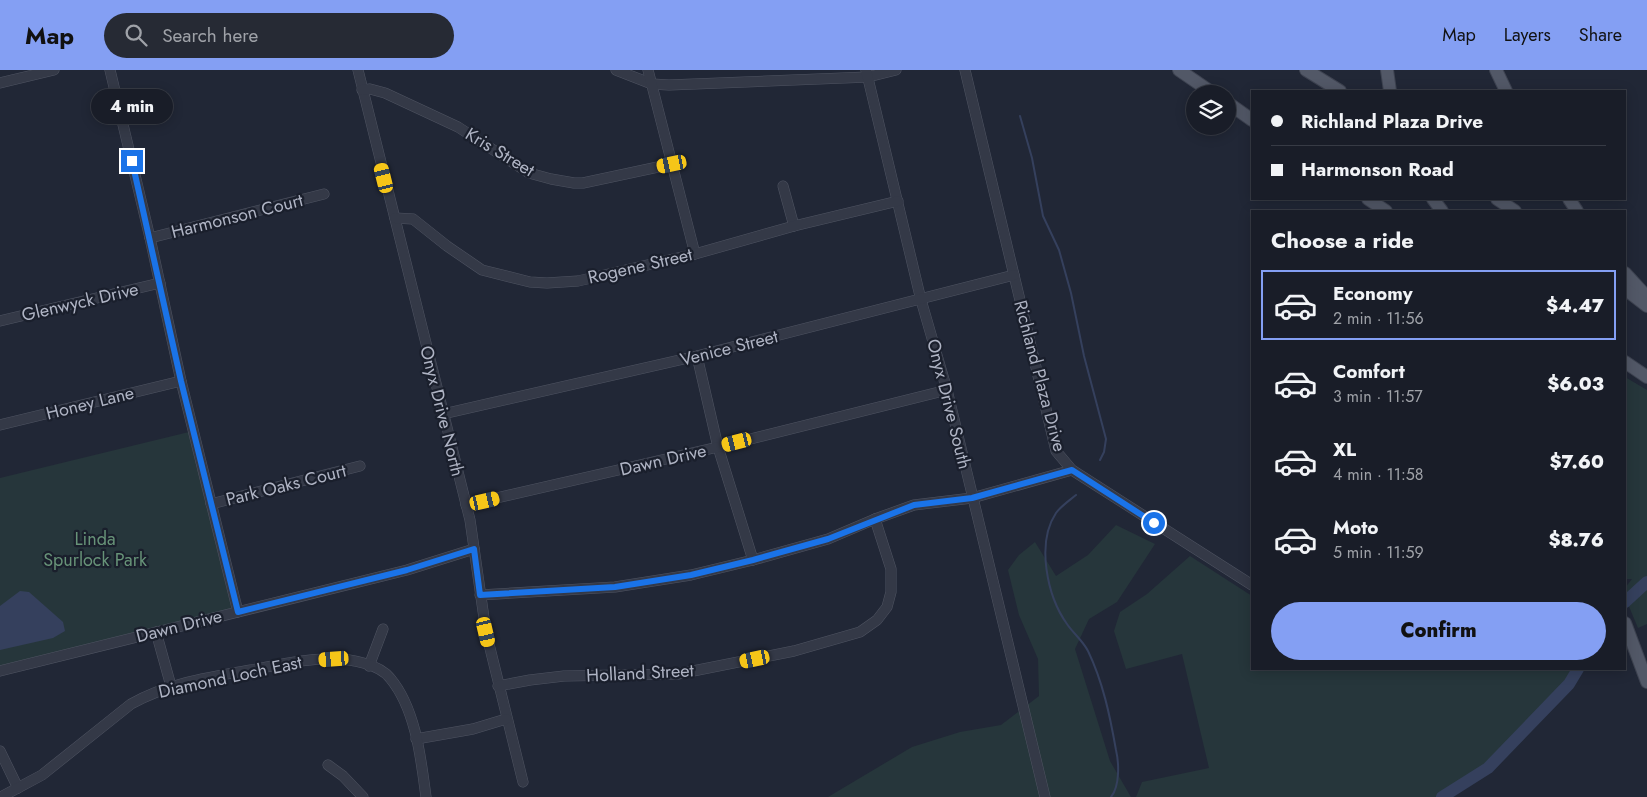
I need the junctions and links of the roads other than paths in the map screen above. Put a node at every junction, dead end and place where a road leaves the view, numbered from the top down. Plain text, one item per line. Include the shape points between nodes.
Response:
1 (54, 70) edge
2 (110, 70) edge
3 (358, 70) edge
4 (616, 70) edge
5 (648, 70) edge
6 (896, 70) edge
7 (965, 70) edge
8 (1179, 70) edge
9 (1306, 70) edge
10 (1387, 70) edge
11 (1496, 70) edge
12 (867, 73) edge
13 (0, 83) edge
14 (652, 84) junction
15 (1201, 85) edge
16 (362, 90) junction
17 (1338, 90) edge
18 (1390, 90) edge
19 (1506, 90) edge
20 (1236, 109) edge
21 (1251, 119) edge
22 (672, 164) junction
23 (783, 186) dead end
24 (324, 194) dead end
25 (1370, 200) edge
26 (1498, 200) edge
27 (898, 201) junction
28 (1384, 210) edge
29 (1514, 210) edge
30 (395, 218) junction
31 (794, 226) junction
32 (150, 238) junction
33 (695, 254) junction
34 (1626, 274) edge
35 (1014, 276) junction
36 (160, 283) junction
37 (1626, 290) edge
38 (1647, 297) edge
39 (921, 300) junction
40 (1647, 306) edge
41 (0, 321) edge
42 (698, 356) junction
43 (1626, 363) edge
44 (1626, 367) edge
45 (1647, 378) edge
46 (181, 381) junction
47 (947, 390) junction
48 (443, 414) junction
49 (0, 425) edge
50 (718, 447) junction
51 (360, 466) dead end
52 (1072, 470) junction
53 (972, 498) junction
54 (211, 504) junction
55 (466, 505) junction
56 (876, 519) junction
57 (474, 549) junction
58 (753, 560) junction
59 (1251, 584) edge
60 (480, 595) junction
61 (238, 612) junction
62 (1626, 626) edge
63 (382, 629) dead end
64 (156, 632) junction
65 (369, 666) junction
66 (0, 671) edge
67 (1647, 682) edge
68 (171, 686) junction
69 (498, 686) junction
70 (506, 719) junction
71 (416, 739) junction
72 (0, 751) edge
73 (328, 765) dead end
74 (523, 782) dead end
75 (18, 788) junction
76 (1, 797) edge
77 (363, 797) edge
78 (426, 797) edge
79 (1045, 797) edge

1 - 13 street
2 - 32 street
3 - 16 street, Onyx Drive North
4 - 14 street
5 - 14 street
6 - 12 street
7 - 35 street, Richland Plaza Drive
8 - 15 main road
9 - 17 main road
10 - 18 main road
11 - 19 main road
12 - 14 street
12 - 27 street, Onyx Drive South
14 - 22 street
16 - 22 street, Kris Street via 385,93 458,127 529,173 551,179 583,183
16 - 30 street, Onyx Drive North
20 - 21 main road
22 - 33 street
23 - 31 street
24 - 32 street, Harmonson Court
25 - 28 main road
26 - 29 main road
27 - 31 street, Rogene Street
27 - 39 street, Onyx Drive South
30 - 33 street, Rogene Street via 413,219 482,270 530,282 578,281
30 - 48 street, Onyx Drive North
31 - 33 street, Rogene Street
32 - 36 street
34 - 38 main road
35 - 39 street, Venice Street
35 - 52 street, Richland Plaza Drive via 1056,452
36 - 41 street, Glenwyck Drive
36 - 46 street
37 - 40 main road
39 - 42 street, Venice Street
39 - 47 street, Onyx Drive South
42 - 48 street, Venice Street
42 - 50 street
43 - 45 main road
44 - 45 main road
46 - 49 street, Honey Lane
46 - 54 street
47 - 50 street, Dawn Drive
47 - 53 street, Onyx Drive South
48 - 55 street, Onyx Drive North
50 - 55 street, Dawn Drive
50 - 58 street
51 - 54 street, Park Oaks Court
52 - 53 street
52 - 59 street, Richland Plaza Drive
53 - 56 street via 914,505
53 - 79 street, Onyx Drive South
54 - 61 street
55 - 57 street, Onyx Drive North
56 - 58 street via 828,539
56 - 69 street, Holland Street via 891,569 891,592 882,614 860,632 794,651 678,674 564,676
57 - 60 street, Onyx Drive North
57 - 61 street, Dawn Drive via 407,570
58 - 60 street via 691,575 615,587
60 - 69 street, Onyx Drive North
61 - 64 street, Dawn Drive
62 - 67 main road
63 - 65 street
64 - 66 street, Dawn Drive
64 - 68 street
65 - 68 street, Diamond Loch East via 334,659 303,661
65 - 71 street, Diamond Loch East via 390,677 401,694
68 - 75 street, Diamond Loch East via 131,704 42,775
69 - 70 street, Onyx Drive North
70 - 71 street via 473,730
70 - 74 street, Onyx Drive North
71 - 78 street, Diamond Loch East
72 - 75 street
73 - 77 street
75 - 76 street, Diamond Loch East

